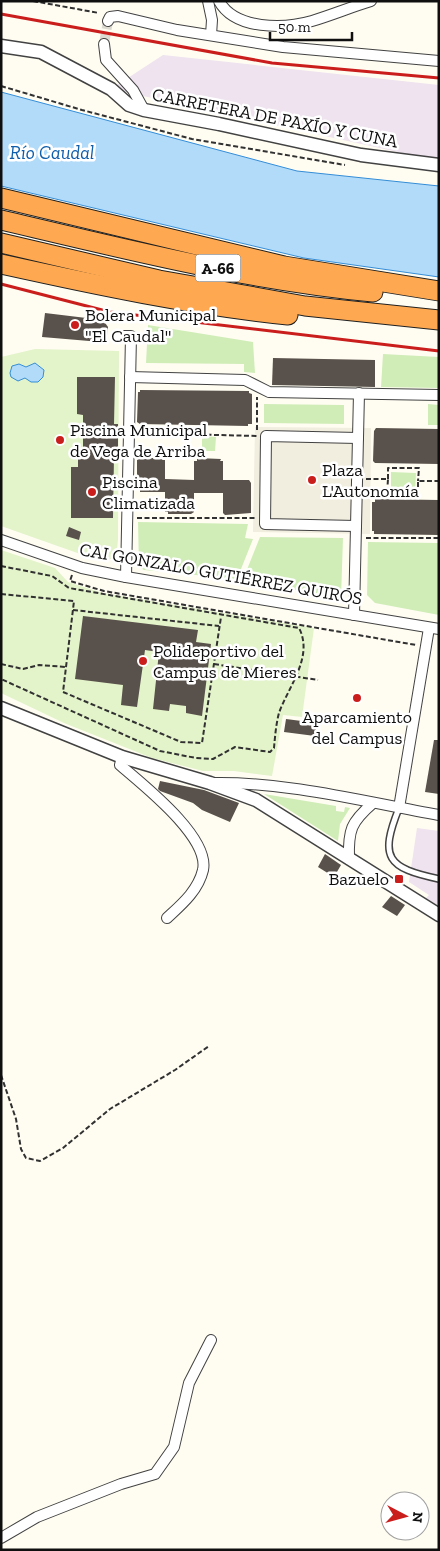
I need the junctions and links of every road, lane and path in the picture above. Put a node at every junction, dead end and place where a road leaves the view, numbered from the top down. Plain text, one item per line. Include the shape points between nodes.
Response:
1 (33, 1) edge
2 (208, 1) edge
3 (219, 1) edge
4 (371, 1) edge
5 (109, 19) joint
6 (211, 36) junction
7 (104, 44) tunnel mouth
8 (1, 46) edge
9 (439, 61) edge
10 (1, 86) edge
11 (144, 110) junction
12 (349, 165) dead end
13 (439, 165) edge
14 (1, 198) edge
15 (1, 220) edge
16 (1, 243) edge
17 (1, 264) edge
18 (439, 291) edge
19 (439, 298) edge
20 (439, 320) edge
21 (439, 326) edge
22 (119, 336) dead end
23 (130, 377) junction
24 (257, 387) junction
25 (359, 393) junction
26 (439, 395) edge
27 (129, 433) junction
28 (358, 438) junction
29 (357, 478) junction
30 (388, 479) junction
31 (418, 481) junction
32 (439, 481) edge
33 (127, 518) junction
34 (265, 518) junction
35 (356, 526) junction
36 (355, 538) junction
37 (439, 538) edge
38 (1, 540) edge
39 (75, 565) junction
40 (1, 566) edge
41 (126, 577) junction
42 (1, 594) edge
43 (73, 610) junction
44 (354, 615) junction
45 (221, 616) junction
46 (220, 626) junction
47 (434, 629) edge
48 (426, 646) junction
49 (1, 664) edge
50 (214, 664) junction
51 (66, 667) junction
52 (297, 677) junction
53 (1, 679) edge
54 (318, 680) dead end
55 (1, 703) edge
56 (1, 708) edge
57 (22, 716) junction
58 (122, 757) junction
59 (210, 783) junction
60 (373, 804) junction
61 (399, 808) junction
62 (439, 815) edge
63 (350, 859) junction
64 (439, 879) edge
65 (439, 915) edge
66 (167, 918) dead end
67 (209, 1046) dead end
68 (1, 1075) edge
69 (211, 1340) dead end
70 (1, 1538) edge

1 - 5 path via 108,14
2 - 6 street
3 - 4 street via 229,13 262,25 312,21
5 - 6 street via 118,16 133,18
6 - 9 street via 318,51
7 - 11 street via 106,60 133,90
8 - 11 street, CARRETERA DE PAXÍO Y CUNA via 40,52 111,90 129,105
10 - 12 path via 192,138
11 - 13 street, CARRETERA DE PAXÍO Y CUNA via 361,155
14 - 18 highway via 284,266
15 - 19 highway, A-66 via 140,253 316,287
16 - 20 highway, A-66 via 159,280 305,306
17 - 21 highway via 84,284 252,311 410,327
22 - 23 street via 130,336
23 - 24 street via 245,380
23 - 27 street
24 - 25 street via 269,392
24 - 27 path via 257,436
25 - 26 street
25 - 28 street
27 - 33 street
28 - 29 street
28 - 34 street via 266,436
29 - 30 path
29 - 35 street
30 - 31 path via 388,468 419,468
30 - 31 path via 387,494 418,494
31 - 32 path
33 - 34 path
33 - 41 street
34 - 35 street via 265,524
35 - 36 street
36 - 37 path
36 - 44 street
38 - 39 street, CAI GONZALO GUTIÉRREZ QUIRÓS
39 - 41 street, CAI GONZALO GUTIÉRREZ QUIRÓS
39 - 48 path via 70,580 104,591
40 - 45 path via 52,576 69,588
41 - 44 street, CAI GONZALO GUTIÉRREZ QUIRÓS
42 - 43 path via 74,602
43 - 46 path
43 - 51 path
44 - 47 street, CAI GONZALO GUTIÉRREZ QUIRÓS
45 - 46 path
45 - 52 path via 299,628 304,637
46 - 50 path
47 - 48 street
48 - 61 street
49 - 51 path via 23,669 39,665
50 - 51 path via 202,743 181,742 63,692
50 - 52 path
52 - 53 path via 279,714 274,748 270,752 235,747 213,759 160,751
52 - 54 path
55 - 57 street
56 - 57 street
57 - 58 street
58 - 59 street
58 - 66 street via 120,766 169,808 198,844 203,869 188,900
59 - 60 street via 280,787
59 - 63 street via 256,800
60 - 61 street
60 - 63 street via 356,818 348,836
61 - 62 street
61 - 64 lane via 387,842 395,863 405,870
63 - 65 street
67 - 68 path via 110,1109 63,1148 40,1161 26,1158 21,1149 16,1119
69 - 70 street via 189,1383 174,1447 155,1474 37,1517

